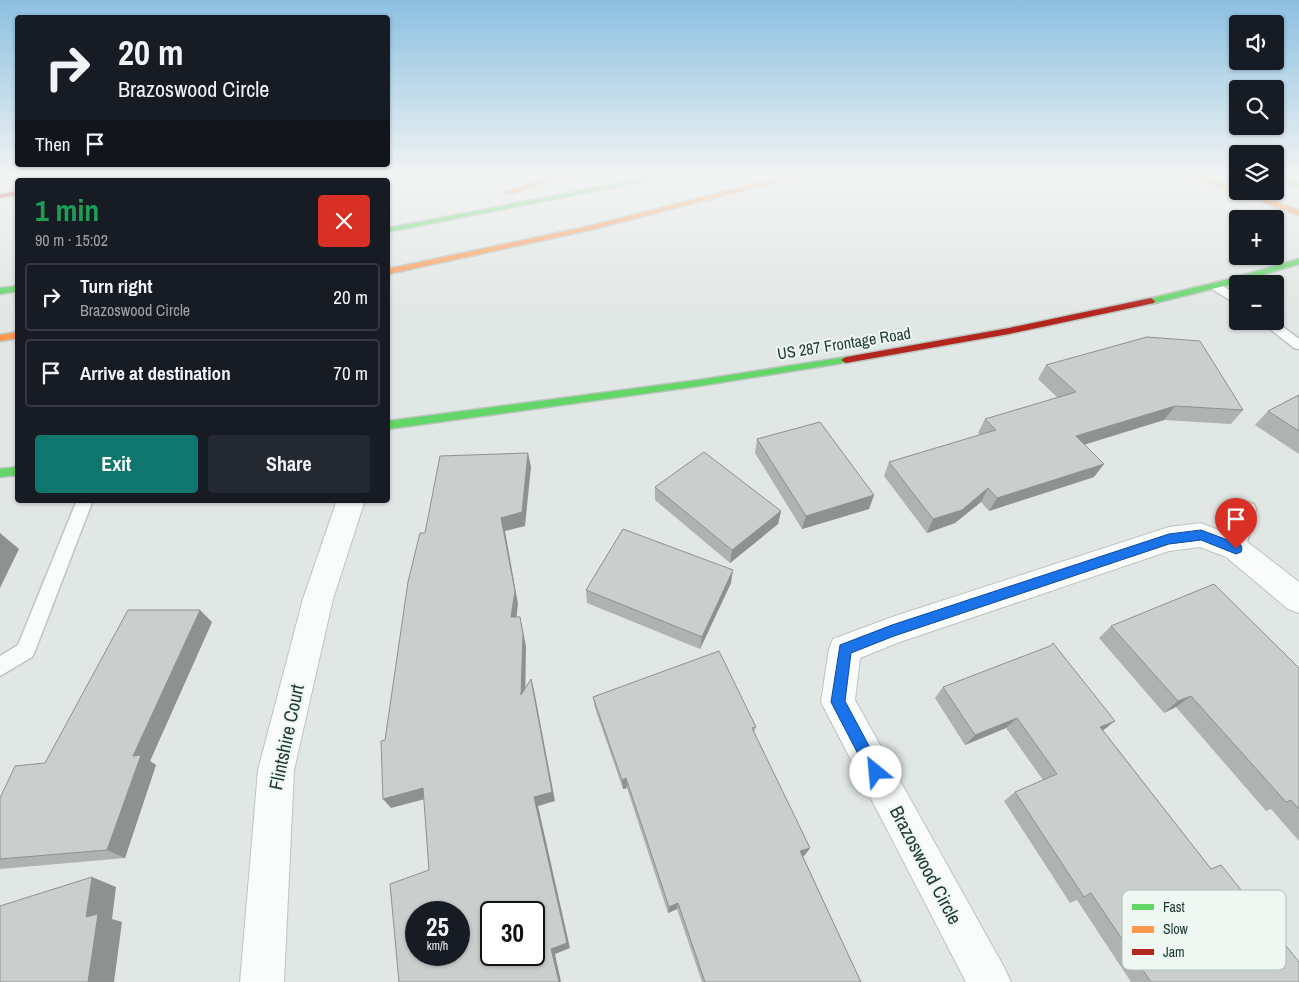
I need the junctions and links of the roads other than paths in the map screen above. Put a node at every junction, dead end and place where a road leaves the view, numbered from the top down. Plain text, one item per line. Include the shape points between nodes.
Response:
1 (412, 222) edge
2 (426, 222) edge
3 (614, 222) edge
4 (390, 228) edge
5 (390, 229) edge
6 (1299, 261) edge
7 (390, 272) edge
8 (1216, 286) junction
9 (15, 288) edge
10 (0, 291) edge
11 (1229, 295) edge
12 (1278, 330) edge
13 (15, 336) edge
14 (0, 338) edge
15 (1299, 345) edge
16 (390, 425) edge
17 (15, 471) edge
18 (0, 473) edge
19 (84, 503) edge
20 (349, 503) edge
21 (1248, 510) dead end
22 (1236, 549) junction
23 (1299, 600) edge
24 (0, 667) edge
25 (262, 982) edge
26 (989, 982) edge

1 - 4 main road
2 - 5 main road
3 - 7 main road
6 - 8 main road, US 287 Frontage Road
8 - 11 lane
8 - 16 main road, US 287 Frontage Road via 950,342 699,383
9 - 10 main road
12 - 15 lane
13 - 14 main road
17 - 18 main road
19 - 24 lane via 25,651
20 - 25 street, Flintshire Court via 318,600 276,770
21 - 22 lane
22 - 23 street, Brazoswood Circle
22 - 26 street, Brazoswood Circle via 1201,535 1169,539 892,630 845,649 838,702

